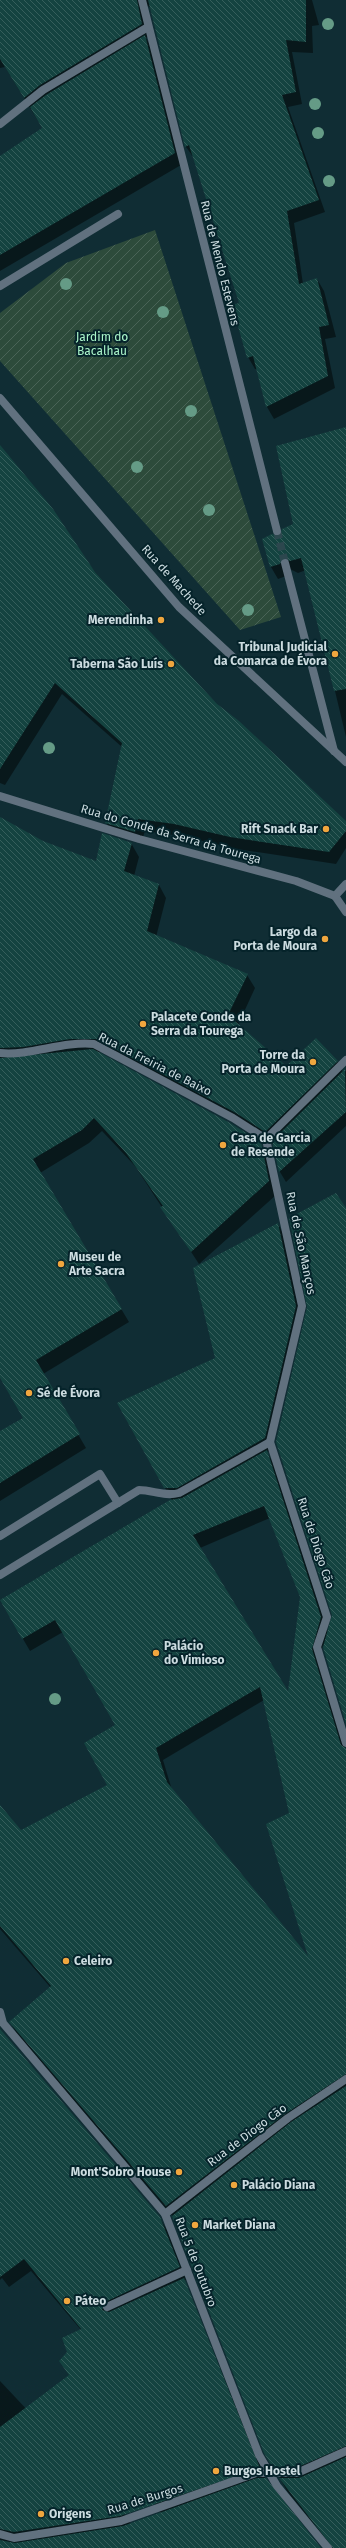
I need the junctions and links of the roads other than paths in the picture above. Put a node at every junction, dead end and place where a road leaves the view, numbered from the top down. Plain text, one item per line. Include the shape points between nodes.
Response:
1 (142, 0) edge
2 (148, 27) junction
3 (0, 124) edge
4 (118, 214) dead end
5 (0, 286) edge
6 (0, 398) edge
7 (277, 531) tunnel mouth
8 (285, 563) tunnel mouth
9 (334, 752) junction
10 (346, 762) edge
11 (0, 796) edge
12 (346, 884) edge
13 (335, 896) junction
14 (346, 912) edge
15 (0, 1054) edge
16 (346, 1060) edge
17 (266, 1140) junction
18 (270, 1442) junction
19 (118, 1503) junction
20 (0, 1536) edge
21 (0, 1575) edge
22 (346, 1743) edge
23 (0, 2012) edge
24 (346, 2078) edge
25 (165, 2214) junction
26 (187, 2270) junction
27 (107, 2307) dead end
28 (346, 2451) edge
29 (270, 2473) junction
30 (0, 2534) edge
31 (328, 2548) edge

1 - 2 street, Rua de Mendo Estevens
2 - 3 street via 43,90
2 - 7 street, Rua de Mendo Estevens
4 - 5 street
6 - 9 street, Rua de Machede via 179,607
8 - 9 street
9 - 10 street, Rua de Machede
11 - 13 street, Rua do Conde da Serra da Tourega via 139,838 296,881
12 - 13 street
13 - 14 street
15 - 17 street, Rua da Freiria de Baixo via 29,1052 78,1042 94,1044 233,1118
16 - 17 street
17 - 18 street, Rua de São Manços via 302,1306
18 - 19 street via 179,1493 167,1496 152,1490 139,1490
18 - 22 street, Rua de Diogo Cão via 327,1617 316,1647
19 - 20 street via 100,1474
19 - 21 street
23 - 25 street, Rua 5 de Outubro via 3,2023
24 - 25 street, Rua de Diogo Cão via 288,2118
25 - 26 street, Rua 5 de Outubro
26 - 27 street
26 - 29 street, Rua 5 de Outubro via 259,2455
28 - 29 street, Rua de Burgos via 297,2473
29 - 30 street, Rua de Burgos via 256,2473 121,2521 14,2538
29 - 31 street, Rua 5 de Outubro

